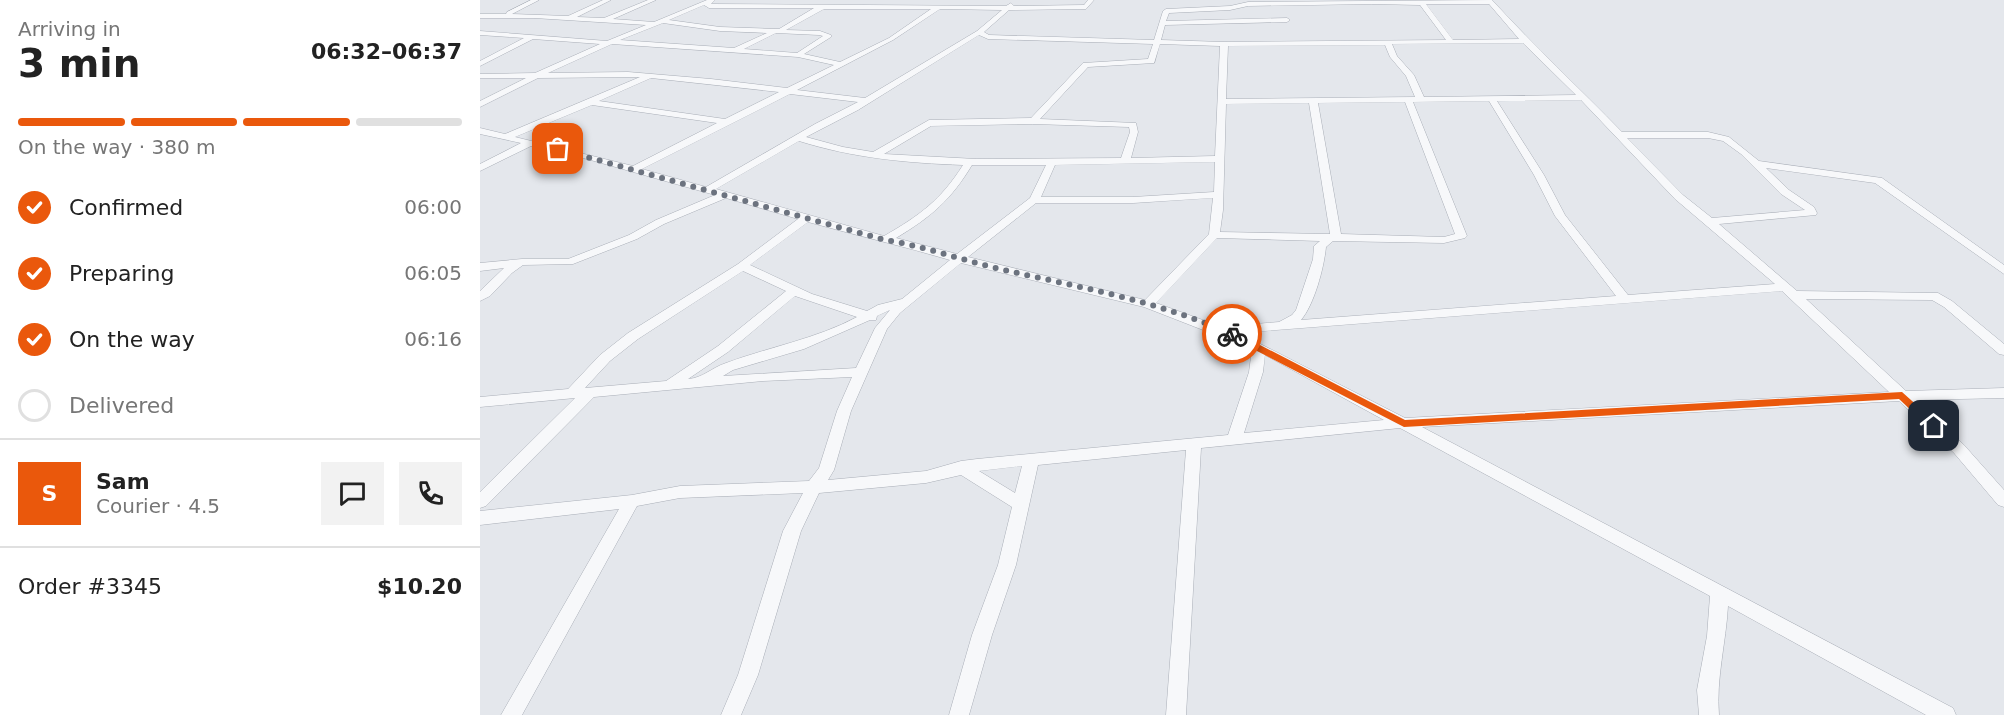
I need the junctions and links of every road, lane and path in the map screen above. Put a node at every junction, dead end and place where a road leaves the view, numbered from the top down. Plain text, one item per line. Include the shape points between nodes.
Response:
1 (536, 0) edge
2 (608, 0) edge
3 (654, 0) edge
4 (866, 0) edge
5 (1014, 0) edge
6 (1091, 0) edge
7 (1370, 1) edge
8 (1490, 1) edge
9 (709, 2) edge
10 (1286, 2) edge
11 (1422, 3) junction
12 (822, 7) junction
13 (854, 7) junction
14 (939, 7) junction
15 (1007, 8) junction
16 (480, 16) edge
17 (499, 16) junction
18 (567, 19) junction
19 (602, 21) junction
20 (659, 23) junction
21 (1162, 23) junction
22 (785, 31) junction
23 (772, 32) junction
24 (979, 32) junction
25 (1289, 32) junction
26 (480, 33) edge
27 (532, 37) junction
28 (1525, 41) junction
29 (609, 42) junction
30 (1159, 42) junction
31 (1388, 42) junction
32 (1451, 42) junction
33 (1224, 44) junction
34 (734, 51) junction
35 (798, 55) junction
36 (480, 64) edge
37 (840, 64) junction
38 (538, 75) junction
39 (480, 76) edge
40 (650, 76) junction
41 (504, 91) junction
42 (789, 91) junction
43 (480, 97) edge
44 (1584, 98) junction
45 (1492, 99) junction
46 (1408, 100) junction
47 (1421, 100) junction
48 (867, 101) junction
49 (1312, 101) junction
50 (592, 102) junction
51 (1222, 102) junction
52 (480, 104) edge
53 (1033, 121) junction
54 (726, 122) junction
55 (480, 131) edge
56 (1619, 135) junction
57 (506, 137) junction
58 (800, 138) junction
59 (529, 143) junction
60 (875, 155) junction
61 (1218, 159) junction
62 (1125, 161) junction
63 (969, 162) junction
64 (1051, 164) junction
65 (1758, 164) junction
66 (480, 168) edge
67 (632, 170) junction
68 (706, 191) junction
69 (1218, 195) junction
70 (723, 196) junction
71 (1034, 201) junction
72 (807, 218) junction
73 (1708, 222) junction
74 (1214, 235) junction
75 (1333, 238) junction
76 (885, 240) junction
77 (958, 259) junction
78 (522, 262) junction
79 (742, 266) junction
80 (480, 267) edge
81 (2004, 270) edge
82 (793, 291) junction
83 (1788, 291) junction
84 (480, 297) edge
85 (1625, 300) junction
86 (905, 302) junction
87 (1148, 304) junction
88 (869, 315) junction
89 (884, 324) junction
90 (1277, 327) junction
91 (1222, 330) junction
92 (1258, 348) junction
93 (2004, 351) edge
94 (860, 372) junction
95 (704, 382) junction
96 (667, 385) junction
97 (590, 392) junction
98 (2004, 393) edge
99 (572, 394) junction
100 (1902, 396) junction
101 (480, 402) edge
102 (1404, 423) junction
103 (1234, 441) junction
104 (1194, 446) junction
105 (1031, 459) junction
106 (961, 467) junction
107 (814, 487) junction
108 (632, 501) junction
109 (2004, 501) edge
110 (480, 502) edge
111 (1021, 505) junction
112 (480, 518) edge
113 (1719, 591) junction
114 (511, 715) edge
115 (731, 715) edge
116 (959, 715) edge
117 (1176, 715) edge
118 (1709, 715) edge
119 (1946, 715) edge

1 - 17 street
2 - 18 street
3 - 19 street
4 - 13 street
5 - 15 street
6 - 15 street via 1085,7
7 - 10 street
7 - 11 street
8 - 11 street
8 - 28 street
9 - 12 street via 709,6
9 - 20 street
10 - 21 street via 1166,10
10 - 25 street
11 - 32 street
12 - 13 street
12 - 22 street
13 - 14 street
14 - 15 street
14 - 37 street via 891,39
15 - 24 street
16 - 17 street
17 - 18 street
18 - 19 street
19 - 20 street
20 - 23 street
20 - 29 street
21 - 25 street
21 - 30 street
22 - 23 street
22 - 35 street via 829,36
23 - 34 street
24 - 30 street via 998,37
24 - 48 street
25 - 31 street
25 - 33 street
26 - 27 street
27 - 29 street
27 - 36 street
28 - 32 street
28 - 44 street
29 - 34 street
29 - 38 street
30 - 33 street
30 - 53 street via 1149,62 1086,65
31 - 32 street
31 - 47 street
33 - 51 street
34 - 35 street
35 - 37 street
37 - 42 street
38 - 39 street
38 - 40 street
38 - 41 street
40 - 42 street
40 - 50 street
41 - 43 street
41 - 52 street
42 - 48 street
42 - 54 street
44 - 45 street
44 - 56 street
45 - 47 street
45 - 85 street via 1560,216
46 - 47 street
46 - 49 street
46 - 75 street via 1461,236 1444,240
48 - 58 street
49 - 51 street
49 - 75 street
50 - 54 street
50 - 57 street
51 - 61 street
53 - 60 street via 929,123
53 - 62 street via 1133,124
54 - 67 street
55 - 57 street
56 - 65 street via 1720,137
56 - 73 street
57 - 59 street
58 - 60 street
58 - 68 street
59 - 66 street
59 - 67 street
60 - 63 street
61 - 62 street
61 - 69 street
62 - 64 street
63 - 64 street
63 - 76 street via 944,201
64 - 71 street
65 - 73 street via 1812,213
65 - 81 street via 1878,180
67 - 68 street
68 - 70 street
69 - 71 street
69 - 74 street
70 - 72 street
70 - 78 street via 569,262
71 - 77 street
72 - 76 street
72 - 79 street
73 - 83 street
74 - 75 street
74 - 87 street
75 - 90 street via 1320,246 1302,311
76 - 77 street
77 - 86 street
77 - 87 street
78 - 80 street
78 - 84 street via 507,270
79 - 82 street
79 - 99 street via 614,351
82 - 88 street
82 - 96 street via 723,349
83 - 85 street
83 - 93 street via 1934,296
83 - 100 street
85 - 90 street
86 - 88 street
86 - 89 street
87 - 91 street
88 - 89 street
88 - 95 street via 799,346 728,367
89 - 94 street
90 - 91 street
91 - 92 street
92 - 102 street
92 - 103 street via 1256,372
94 - 95 street
94 - 107 street via 830,461
95 - 96 street
96 - 97 street
97 - 99 street
97 - 110 street
98 - 100 street
99 - 101 street
100 - 102 street
100 - 109 street via 1959,448
102 - 103 street
102 - 113 street
103 - 104 street
104 - 105 street
104 - 117 street
105 - 106 street
105 - 111 street
106 - 107 street via 926,477
106 - 111 street
107 - 108 street via 680,492
107 - 115 street via 792,531
108 - 112 street
108 - 114 street
111 - 116 street via 1007,565
113 - 118 street via 1717,636 1707,690
113 - 119 street

